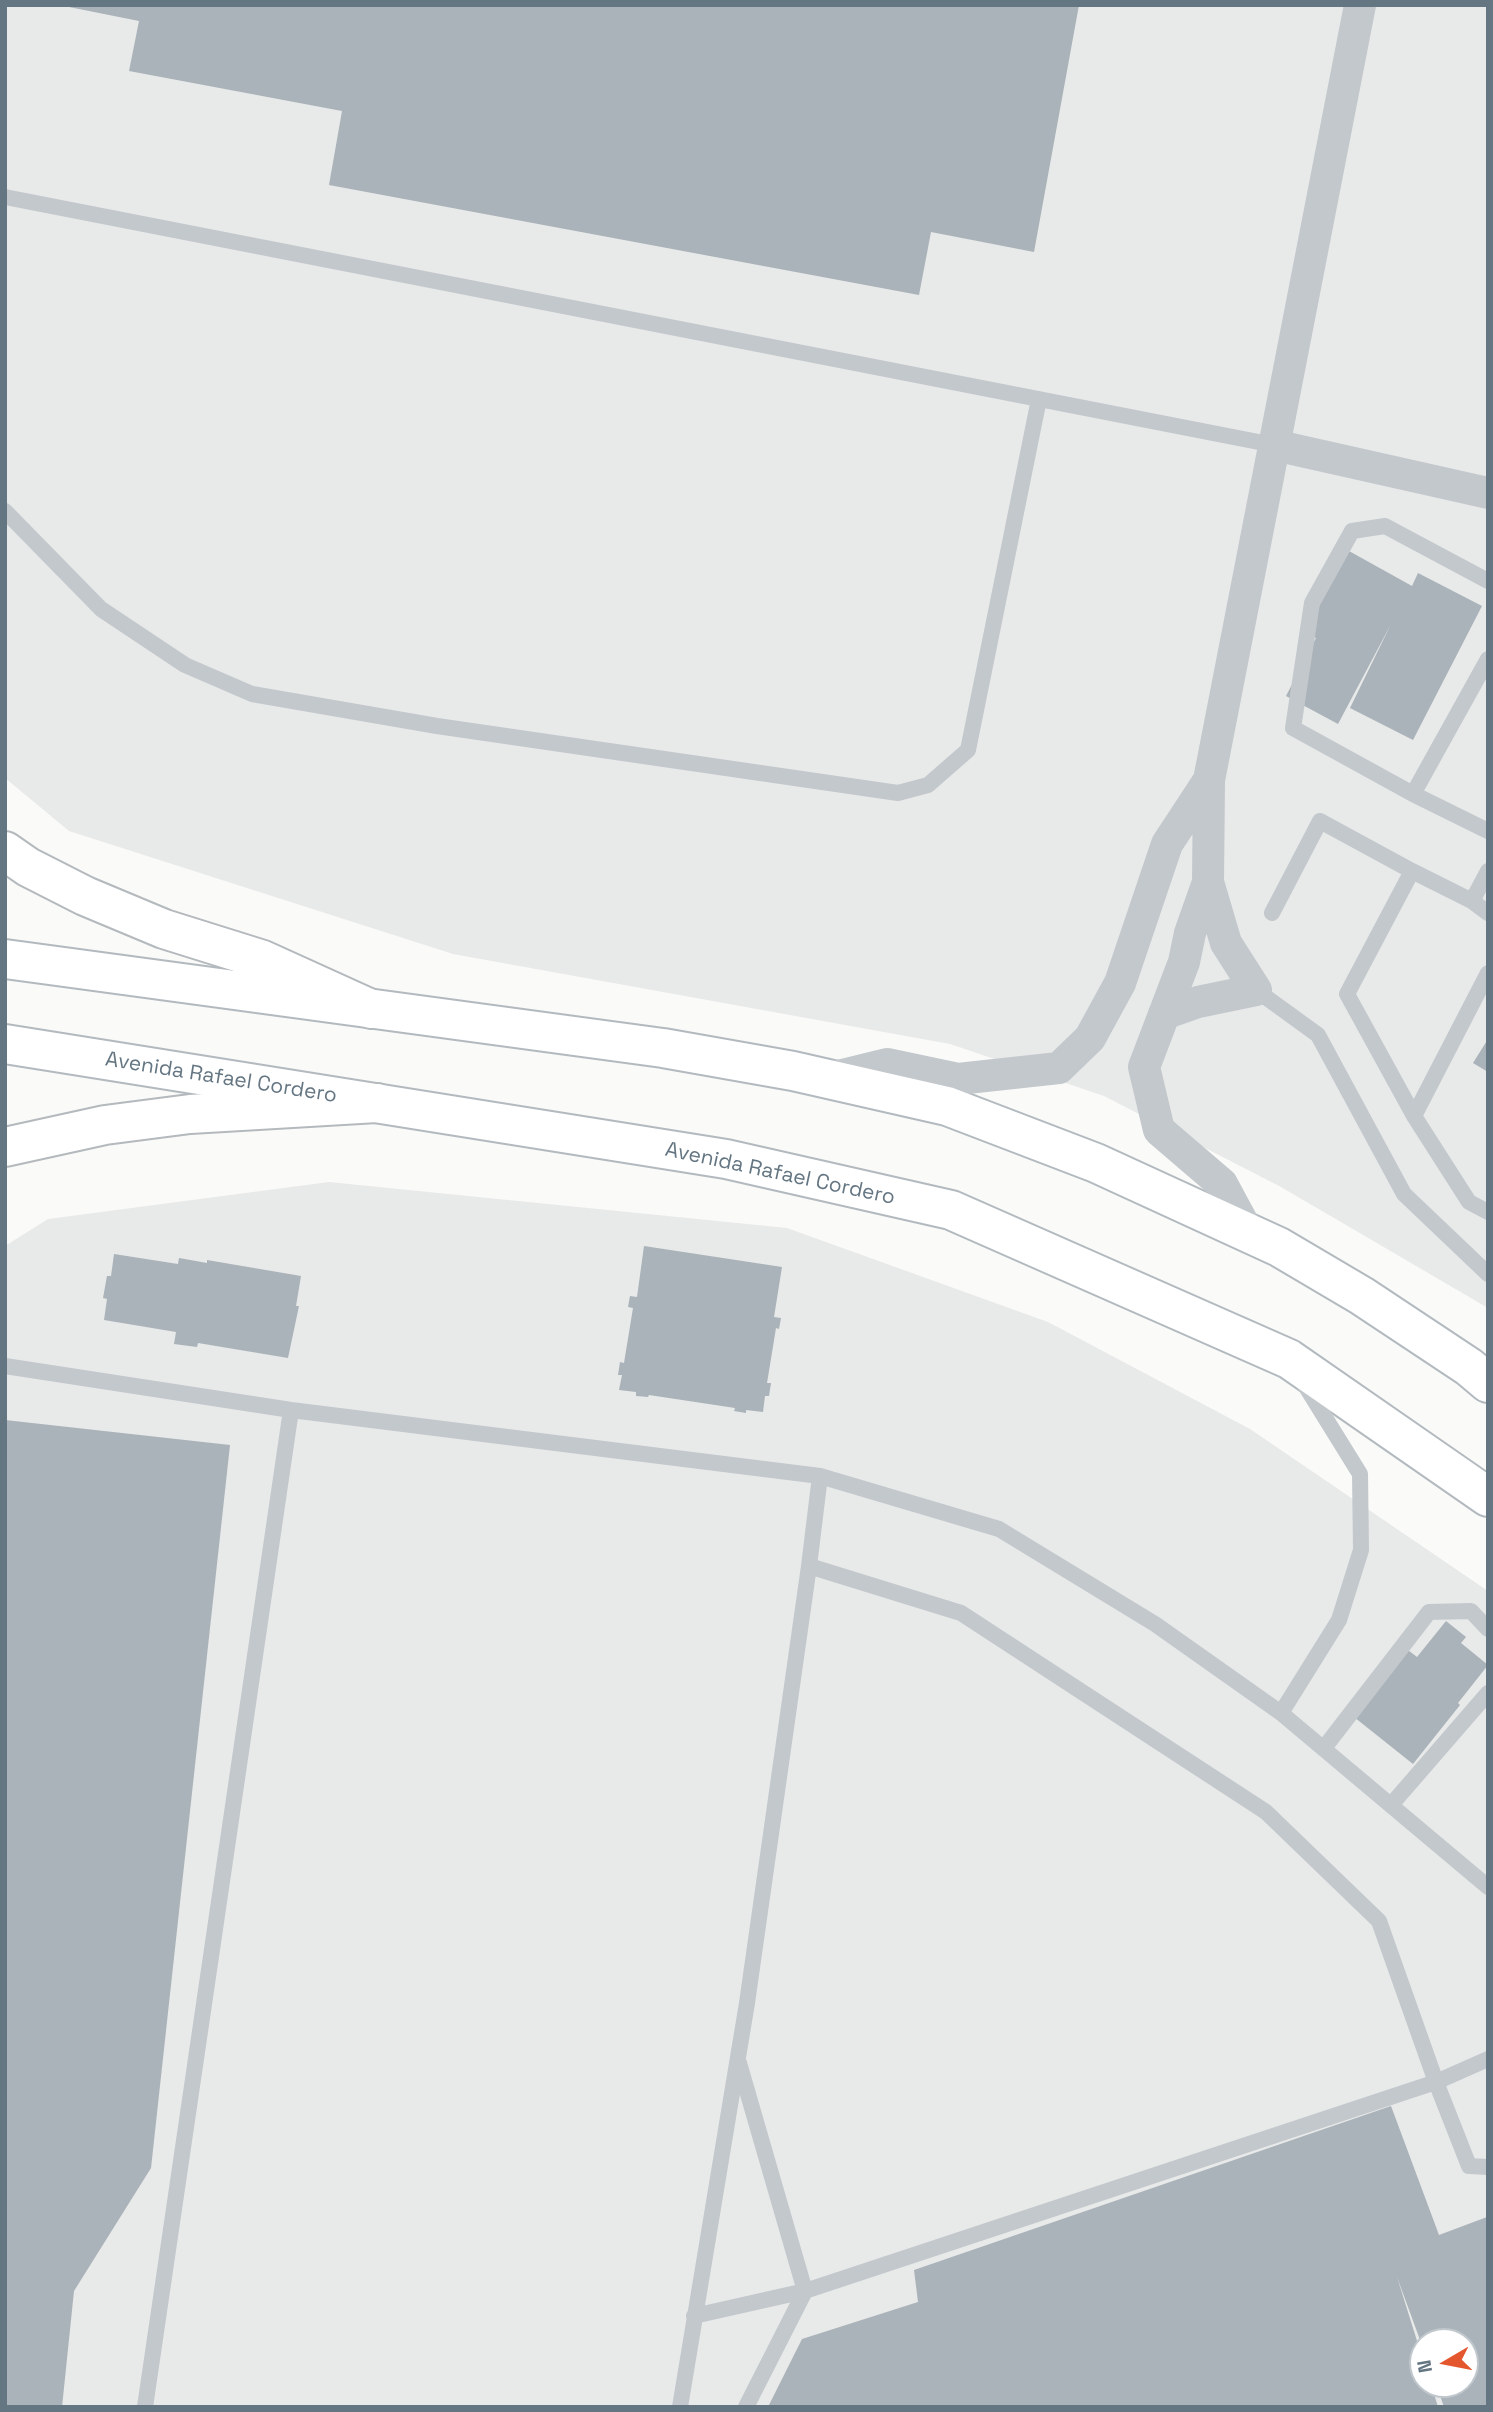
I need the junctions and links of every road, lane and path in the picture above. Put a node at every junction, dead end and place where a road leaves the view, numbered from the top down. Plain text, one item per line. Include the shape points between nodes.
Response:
1 (1360, 5) edge
2 (5, 197) edge
3 (1039, 399) junction
4 (1274, 445) junction
5 (1488, 493) edge
6 (5, 511) edge
7 (1488, 581) edge
8 (1488, 659) edge
9 (1209, 780) junction
10 (1413, 794) junction
11 (1488, 831) edge
12 (5, 852) edge
13 (1412, 871) junction
14 (1488, 871) edge
15 (1208, 882) junction
16 (1472, 901) junction
17 (1272, 913) dead end
18 (1488, 913) edge
19 (5, 959) edge
20 (1488, 973) edge
21 (1256, 990) junction
22 (371, 1009) junction
23 (1164, 1014) junction
24 (5, 1044) edge
25 (828, 1079) junction
26 (377, 1103) junction
27 (1414, 1116) junction
28 (5, 1147) edge
29 (1488, 1212) edge
30 (1249, 1234) junction
31 (1488, 1274) edge
32 (1289, 1359) junction
33 (5, 1366) edge
34 (1488, 1383) edge
35 (291, 1410) junction
36 (820, 1476) junction
37 (1488, 1497) edge
38 (809, 1566) junction
39 (1488, 1629) edge
40 (1488, 1693) edge
41 (1281, 1713) junction
42 (1324, 1748) junction
43 (1391, 1805) junction
44 (1488, 1887) edge
45 (738, 2059) junction
46 (1488, 2059) edge
47 (1436, 2082) junction
48 (1488, 2167) edge
49 (805, 2291) junction
50 (694, 2316) junction
51 (145, 2407) edge
52 (680, 2407) edge
53 (746, 2407) edge

1 - 4 street
2 - 3 lane
3 - 4 lane
3 - 6 lane via 968,750 929,785 898,793 437,726 252,694 185,665 101,609
4 - 5 street
4 - 9 street
7 - 10 lane via 1385,526 1352,531 1312,603 1293,728
8 - 10 lane
9 - 15 street
9 - 25 street via 1167,844 1120,983 1090,1038 1059,1068 958,1079 887,1064
10 - 11 lane
12 - 22 main road via 85,896 164,929 263,960
13 - 16 lane
13 - 17 lane via 1320,821
13 - 27 lane via 1347,994
14 - 16 lane
15 - 21 street via 1226,943
15 - 23 street
16 - 18 lane
19 - 22 main road
20 - 27 lane
21 - 23 street
21 - 31 lane via 1318,1035 1404,1194
22 - 25 main road via 663,1048
23 - 30 street via 1144,1067 1159,1130 1222,1184
24 - 26 main road, Avenida Rafael Cordero
25 - 30 main road via 960,1111 1096,1163
26 - 28 main road via 178,1116 105,1125
26 - 32 main road, Avenida Rafael Cordero via 726,1159 951,1210
27 - 29 lane via 1469,1202
30 - 34 main road via 1362,1296
32 - 37 main road, Avenida Rafael Cordero
32 - 41 lane via 1360,1474 1361,1550 1339,1620
33 - 35 lane
35 - 36 lane
35 - 51 lane
36 - 38 lane
36 - 41 lane via 999,1529 1155,1624
38 - 45 lane
38 - 47 lane via 961,1613 1266,1812 1380,1921
39 - 42 lane via 1471,1611 1429,1612
40 - 43 lane
41 - 42 lane
42 - 43 lane
43 - 44 lane
45 - 49 lane
45 - 50 lane
46 - 47 lane
47 - 48 lane via 1469,2166
47 - 49 lane
49 - 50 lane
49 - 53 lane
50 - 52 lane

